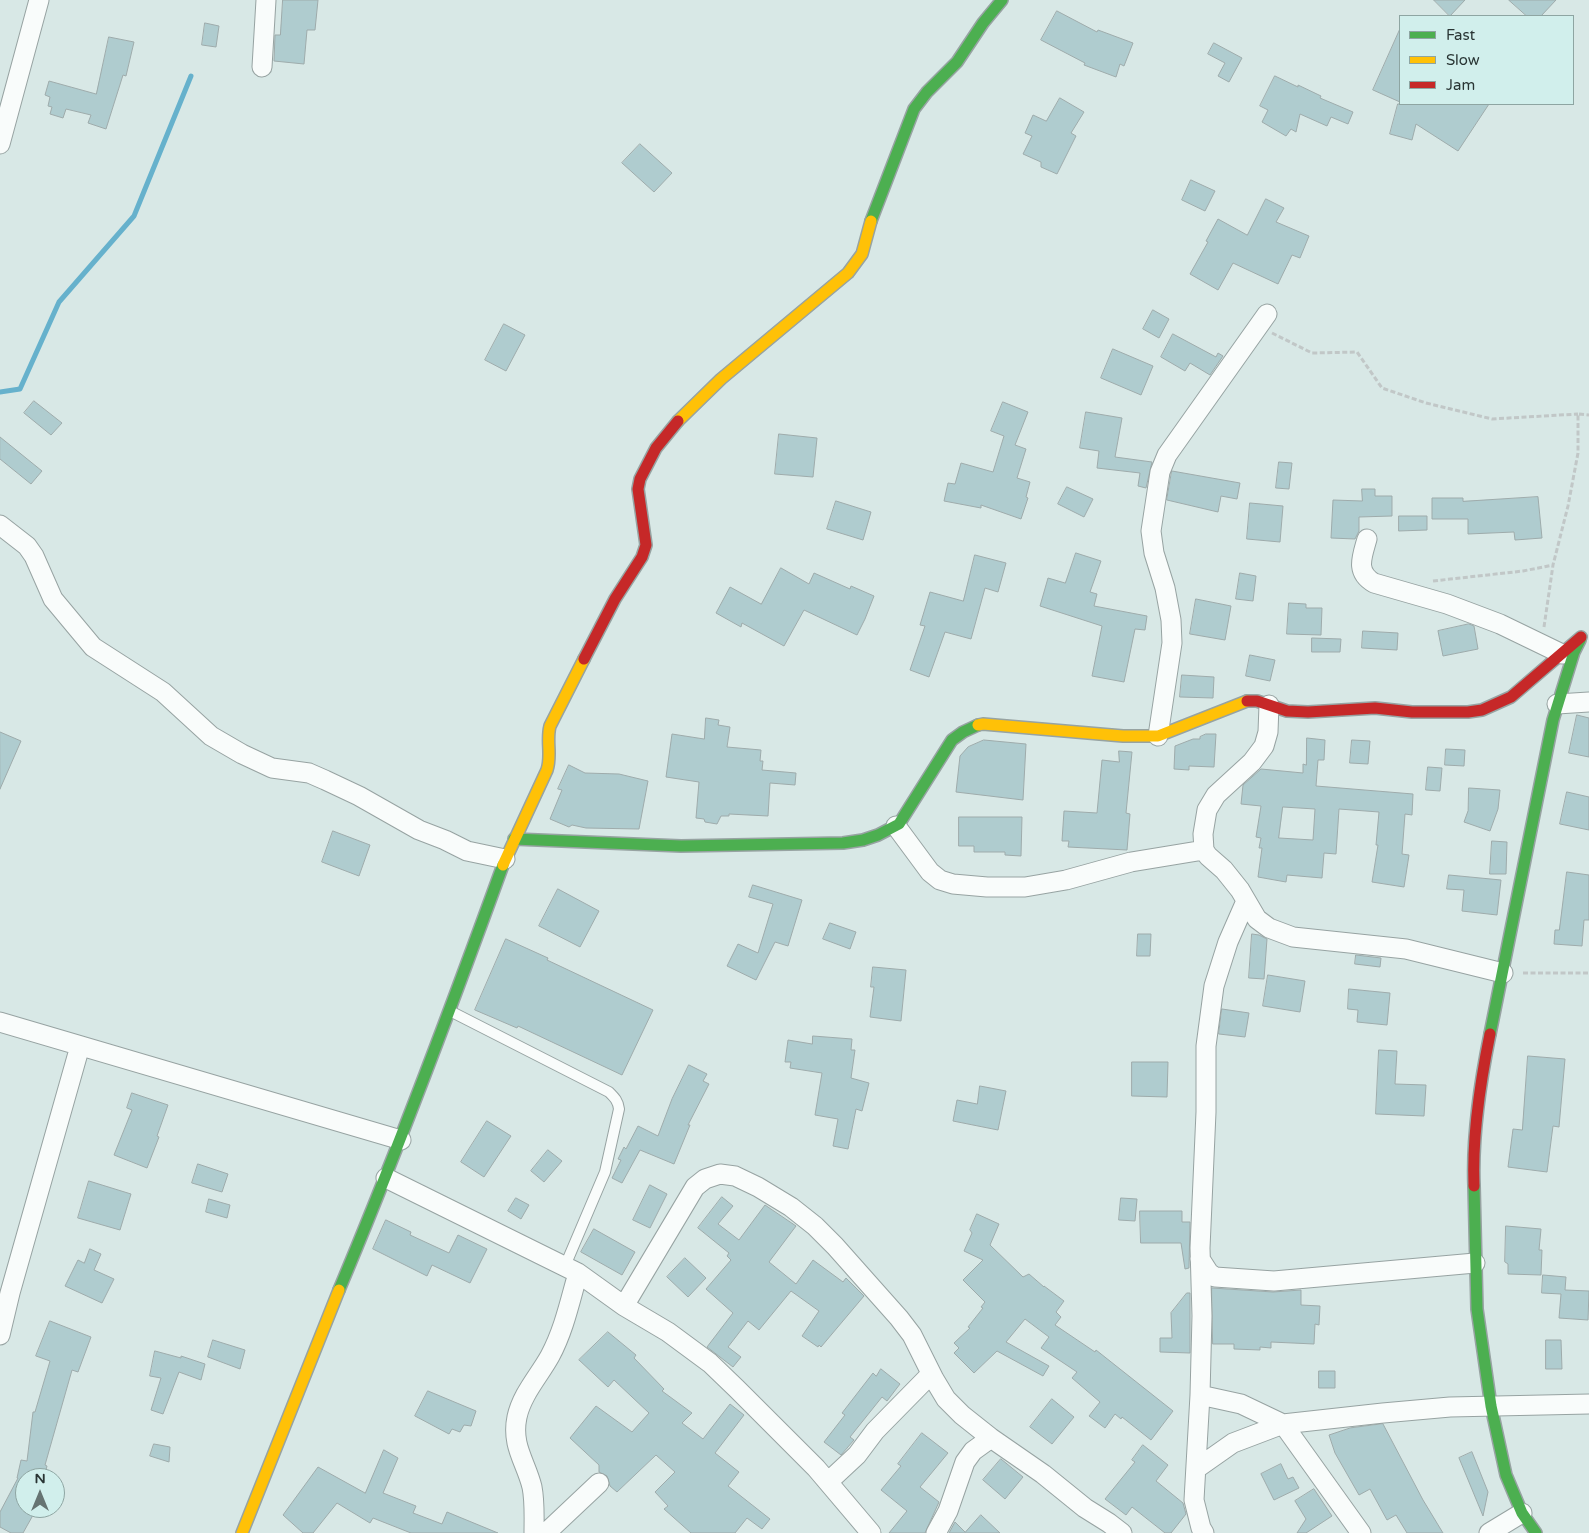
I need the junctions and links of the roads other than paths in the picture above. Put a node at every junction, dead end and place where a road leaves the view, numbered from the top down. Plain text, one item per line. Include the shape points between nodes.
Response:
1 (39, 0) edge
2 (266, 0) edge
3 (1002, 0) edge
4 (262, 67) dead end
5 (0, 144) edge
6 (1267, 314) dead end
7 (0, 525) edge
8 (1367, 539) dead end
9 (1585, 633) edge
10 (1562, 654) junction
11 (1589, 702) edge
12 (1558, 704) junction
13 (1269, 705) junction
14 (1158, 736) junction
15 (896, 826) junction
16 (514, 839) junction
17 (1204, 850) junction
18 (505, 859) junction
19 (1246, 901) junction
20 (1503, 973) junction
21 (450, 1011) junction
22 (0, 1022) edge
23 (80, 1046) junction
24 (401, 1140) junction
25 (386, 1178) junction
26 (1200, 1259) junction
27 (1475, 1263) junction
28 (572, 1270) junction
29 (624, 1306) junction
30 (0, 1335) edge
31 (931, 1374) junction
32 (1200, 1395) junction
33 (1589, 1404) edge
34 (1490, 1406) junction
35 (1283, 1424) junction
36 (991, 1438) junction
37 (1196, 1469) junction
38 (828, 1482) junction
39 (599, 1483) dead end
40 (1522, 1513) junction
41 (556, 1530) edge
42 (242, 1533) edge
43 (534, 1533) edge
44 (871, 1533) edge
45 (936, 1533) edge
46 (1122, 1533) edge
47 (1204, 1533) edge
48 (1361, 1533) edge
49 (1489, 1533) edge
50 (1536, 1533) edge

1 - 5 street
2 - 4 street
3 - 16 street via 982,23 957,62 914,109 872,214 862,254 848,273 721,379 677,422 646,465 637,492 646,545 642,558 615,599 550,726 546,742 550,762
6 - 14 street via 1167,455 1160,472 1151,531 1171,620 1172,643
7 - 18 street via 27,546 53,599 93,647 163,692 211,736 272,768 309,773 467,851
8 - 10 street via 1361,561 1367,579 1491,620
9 - 10 street
9 - 12 street via 1574,652
10 - 13 street via 1511,697 1482,710 1412,712 1375,708 1308,712 1288,711
11 - 12 street
12 - 20 street
13 - 14 street via 1241,702
13 - 17 street via 1264,746 1252,762 1216,795 1207,810
14 - 15 street via 983,724 973,726 952,740
15 - 16 street via 870,837 843,843 681,846
15 - 17 street via 930,872 940,880 987,887 1025,887 1066,880 1131,862
16 - 18 street
17 - 19 street via 1224,870
18 - 21 street
19 - 20 street via 1256,919 1293,937 1406,949
19 - 26 street via 1228,942 1214,986 1210,1012 1206,1046
20 - 27 street via 1484,1064 1476,1128 1473,1162
21 - 24 street
21 - 28 lane via 609,1092 619,1104 605,1172
22 - 23 street
23 - 24 street
23 - 30 street
24 - 25 street
25 - 28 street
25 - 42 street
26 - 27 street via 1215,1277 1274,1280
26 - 32 street
27 - 34 street via 1476,1309
28 - 29 street
28 - 43 street via 563,1325 517,1417 518,1452 532,1486
29 - 31 street via 695,1187 720,1174 735,1176 791,1207 835,1246 912,1335
29 - 38 street via 668,1332 710,1363
31 - 36 street via 946,1399
31 - 38 street
32 - 35 street via 1241,1404
32 - 37 street
33 - 34 street
34 - 35 street via 1384,1412
34 - 40 street via 1506,1476
35 - 37 street via 1233,1443
35 - 48 street
36 - 45 street via 973,1451 965,1462 948,1511
36 - 46 street
37 - 47 street via 1194,1500
38 - 44 street
39 - 41 street
40 - 49 street
40 - 50 street

